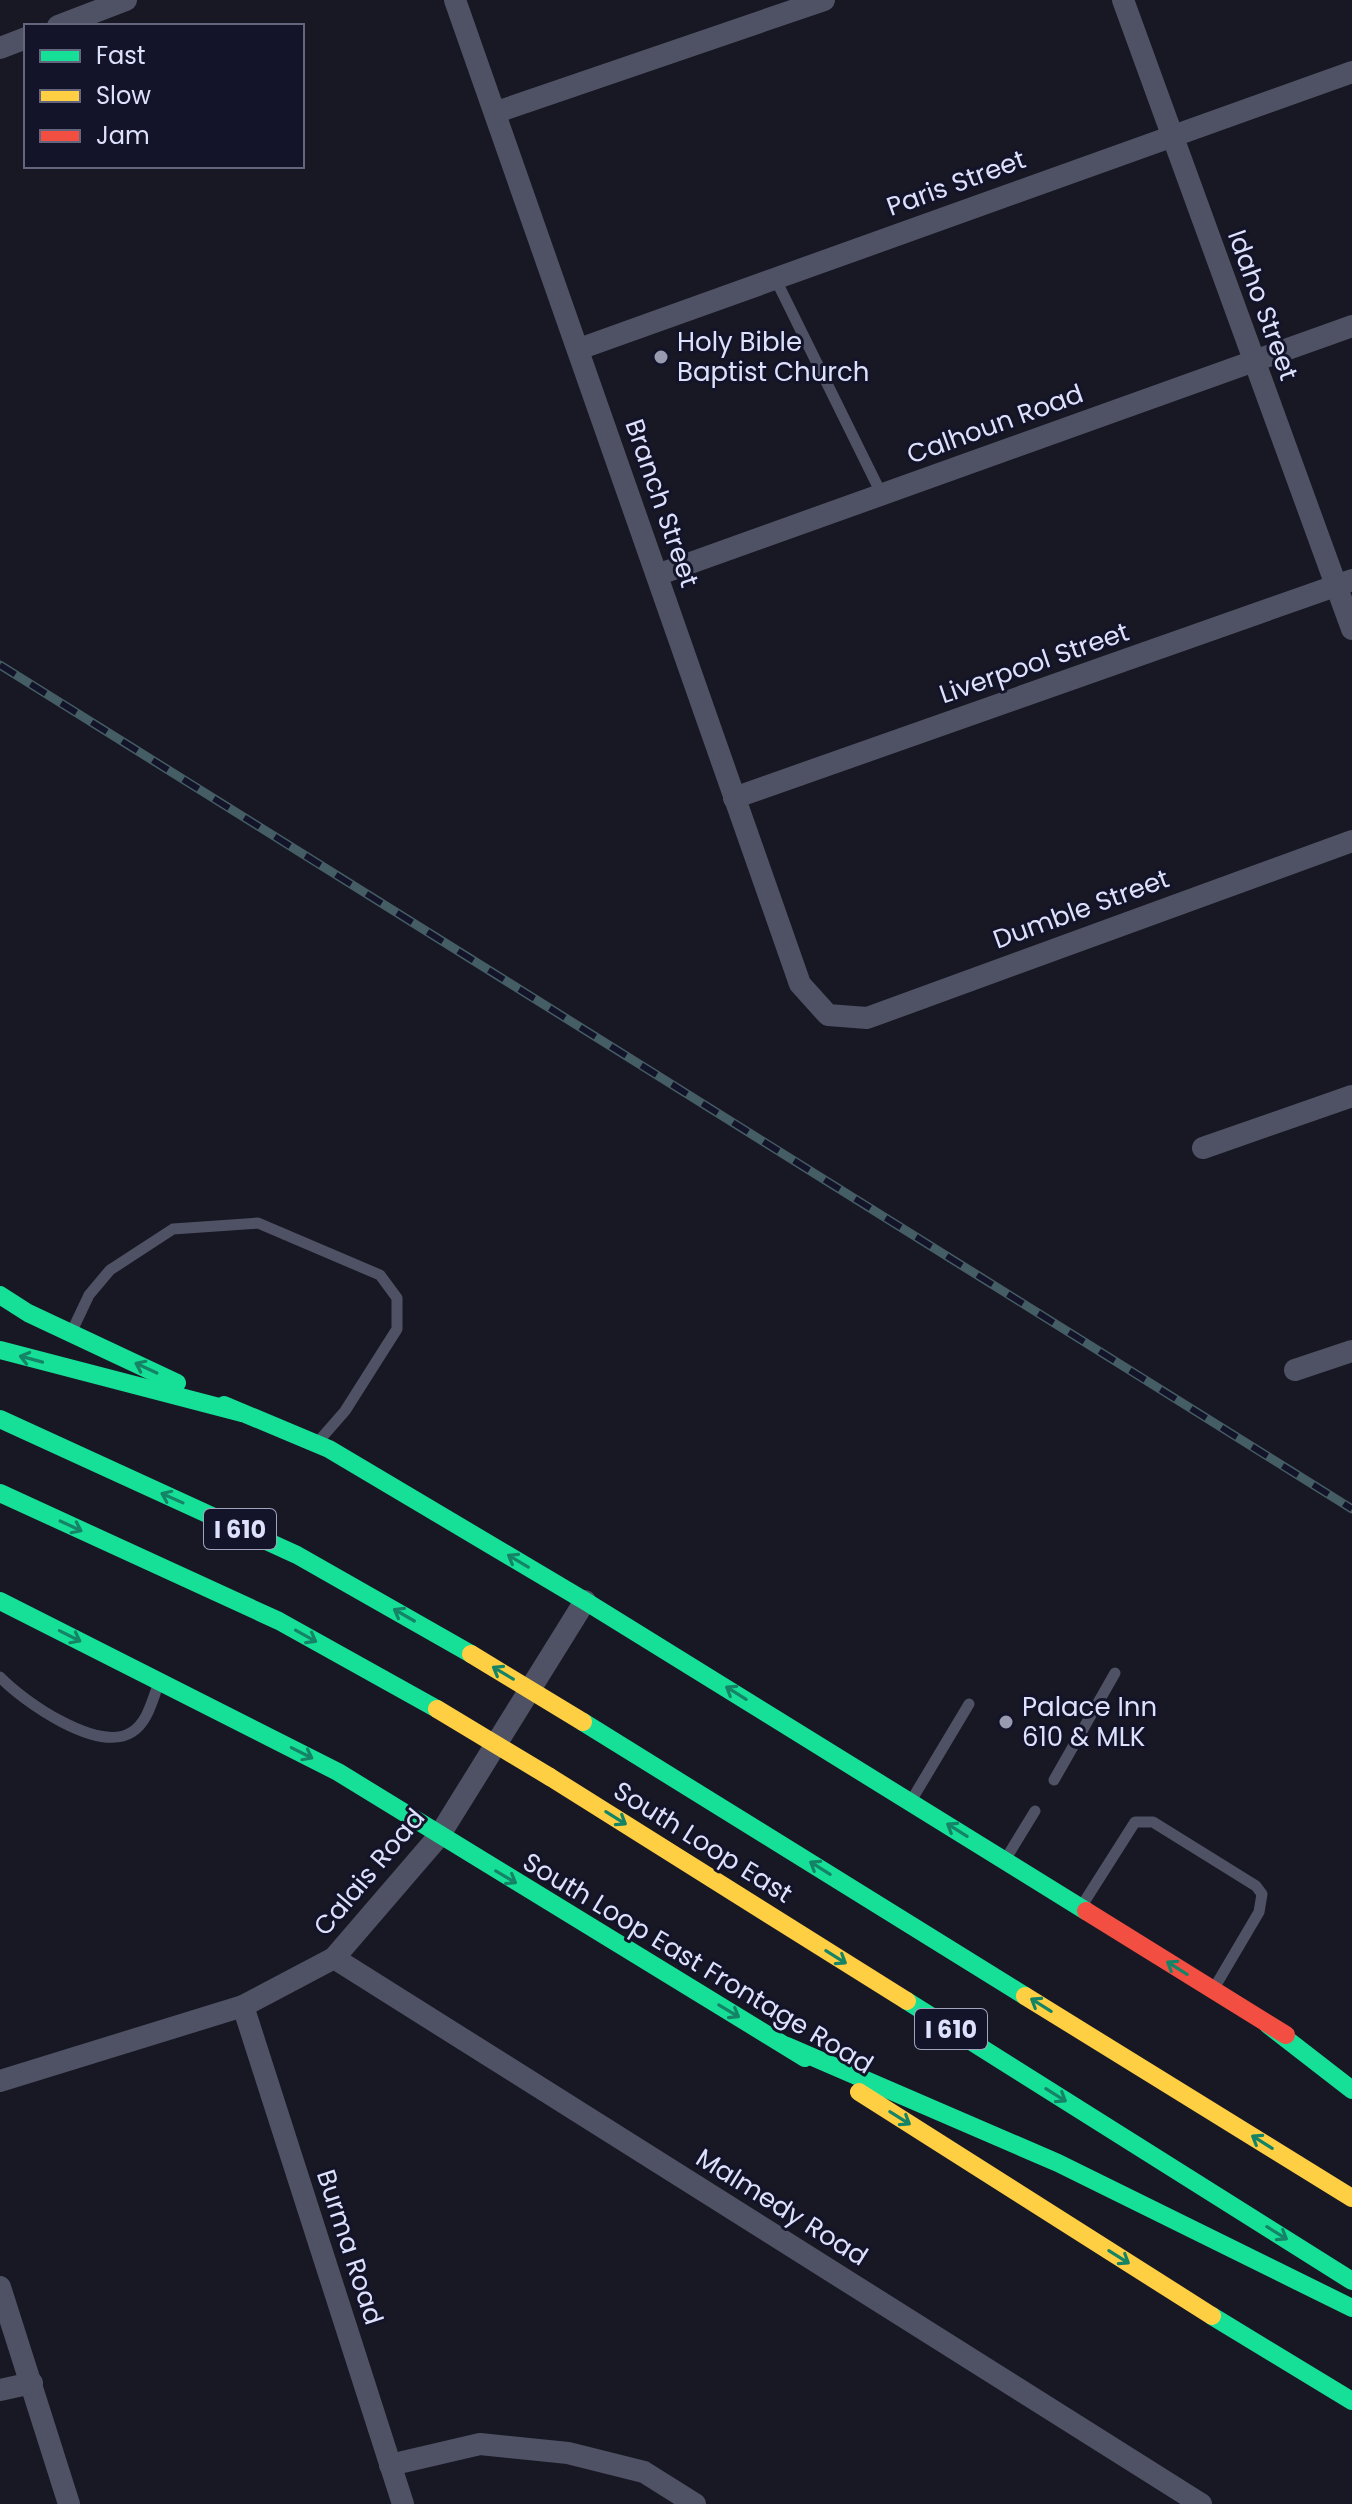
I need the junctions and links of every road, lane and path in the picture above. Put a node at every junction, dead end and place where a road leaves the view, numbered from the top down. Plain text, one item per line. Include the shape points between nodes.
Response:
1 (126, 0) edge
2 (455, 0) edge
3 (824, 0) edge
4 (1123, 0) edge
5 (63, 24) edge
6 (24, 39) edge
7 (0, 48) edge
8 (1352, 72) edge
9 (497, 112) junction
10 (1172, 134) junction
11 (775, 278) junction
12 (1352, 326) edge
13 (579, 349) junction
14 (1254, 361) junction
15 (882, 495) junction
16 (657, 575) junction
17 (1345, 583) edge
18 (1352, 629) edge
19 (734, 798) junction
20 (1352, 841) edge
21 (828, 1015) joint
22 (1352, 1096) edge
23 (1203, 1148) dead end
24 (0, 1295) edge
25 (71, 1334) junction
26 (0, 1350) edge
27 (1352, 1351) edge
28 (1295, 1370) dead end
29 (242, 1413) junction
30 (0, 1419) edge
31 (316, 1444) junction
32 (0, 1493) edge
33 (0, 1601) edge
34 (585, 1601) junction
35 (1115, 1673) dead end
36 (0, 1677) edge
37 (160, 1682) junction
38 (969, 1704) dead end
39 (1054, 1780) dead end
40 (911, 1801) junction
41 (1035, 1811) dead end
42 (439, 1836) junction
43 (1005, 1860) junction
44 (1080, 1907) junction
45 (334, 1958) junction
46 (1213, 1990) junction
47 (243, 2006) junction
48 (1267, 2024) junction
49 (787, 2046) junction
50 (1352, 2076) edge
51 (0, 2081) edge
52 (1352, 2090) edge
53 (1352, 2198) edge
54 (1352, 2281) edge
55 (0, 2287) edge
56 (1352, 2308) edge
57 (32, 2383) junction
58 (0, 2390) edge
59 (1352, 2401) edge
60 (390, 2465) junction
61 (69, 2504) edge
62 (403, 2504) edge
63 (695, 2504) edge
64 (1201, 2504) edge

1 - 5 street
2 - 9 street, Branch Street
3 - 9 street
4 - 10 street, Idaho Street
6 - 7 street
8 - 10 street, Paris Street
9 - 13 street, Branch Street
10 - 11 street, Paris Street
10 - 14 street, Idaho Street
11 - 13 street, Paris Street
11 - 15 lane
12 - 14 street, Calhoun Road
13 - 16 street, Branch Street
14 - 15 street, Calhoun Road
14 - 17 street, Idaho Street
15 - 16 street, Calhoun Road
16 - 19 street, Branch Street
17 - 18 street, Idaho Street
17 - 19 street, Liverpool Street
19 - 21 street, Branch Street via 800,984
20 - 21 street, Dumble Street via 867,1018
22 - 23 street
24 - 25 main road
29 -> 25 main road
25 - 31 lane via 89,1295 110,1270 173,1229 258,1223 380,1275 397,1298 397,1329 345,1411
29 -> 26 main road
27 - 28 street
29 - 31 main road
53 -> 30 main road, South Loop East / I 610, bridge via 471,1654 297,1555
34 -> 31 main road
32 -> 54 main road, South Loop East / I 610, bridge via 279,1621 437,1709
33 -> 37 main road, South Loop East Frontage Road
40 -> 34 main road
34 - 42 street, Calais Road
35 - 39 lane
36 - 37 lane via 41,1712 109,1737 130,1734 143,1723
37 -> 42 main road, South Loop East Frontage Road via 338,1772
38 - 40 lane
43 -> 40 main road
41 - 43 lane
42 - 45 street, Calais Road
42 -> 49 main road, South Loop East Frontage Road
43 - 44 main road
46 -> 44 main road
44 - 46 lane via 1135,1822 1153,1822 1179,1838 1262,1894 1259,1912
45 - 47 street, Calais Road
45 - 64 street, Malmedy Road
46 - 48 main road
47 - 51 street, Calais Road
47 - 60 street, Burma Road
48 - 50 main road
48 - 52 main road
49 - 56 main road via 1058,2163
49 -> 59 main road, South Loop East Frontage Road
55 - 57 street
57 - 58 street
57 - 61 street
60 - 62 street, Burma Road
60 - 63 street via 480,2444 568,2453 644,2472

